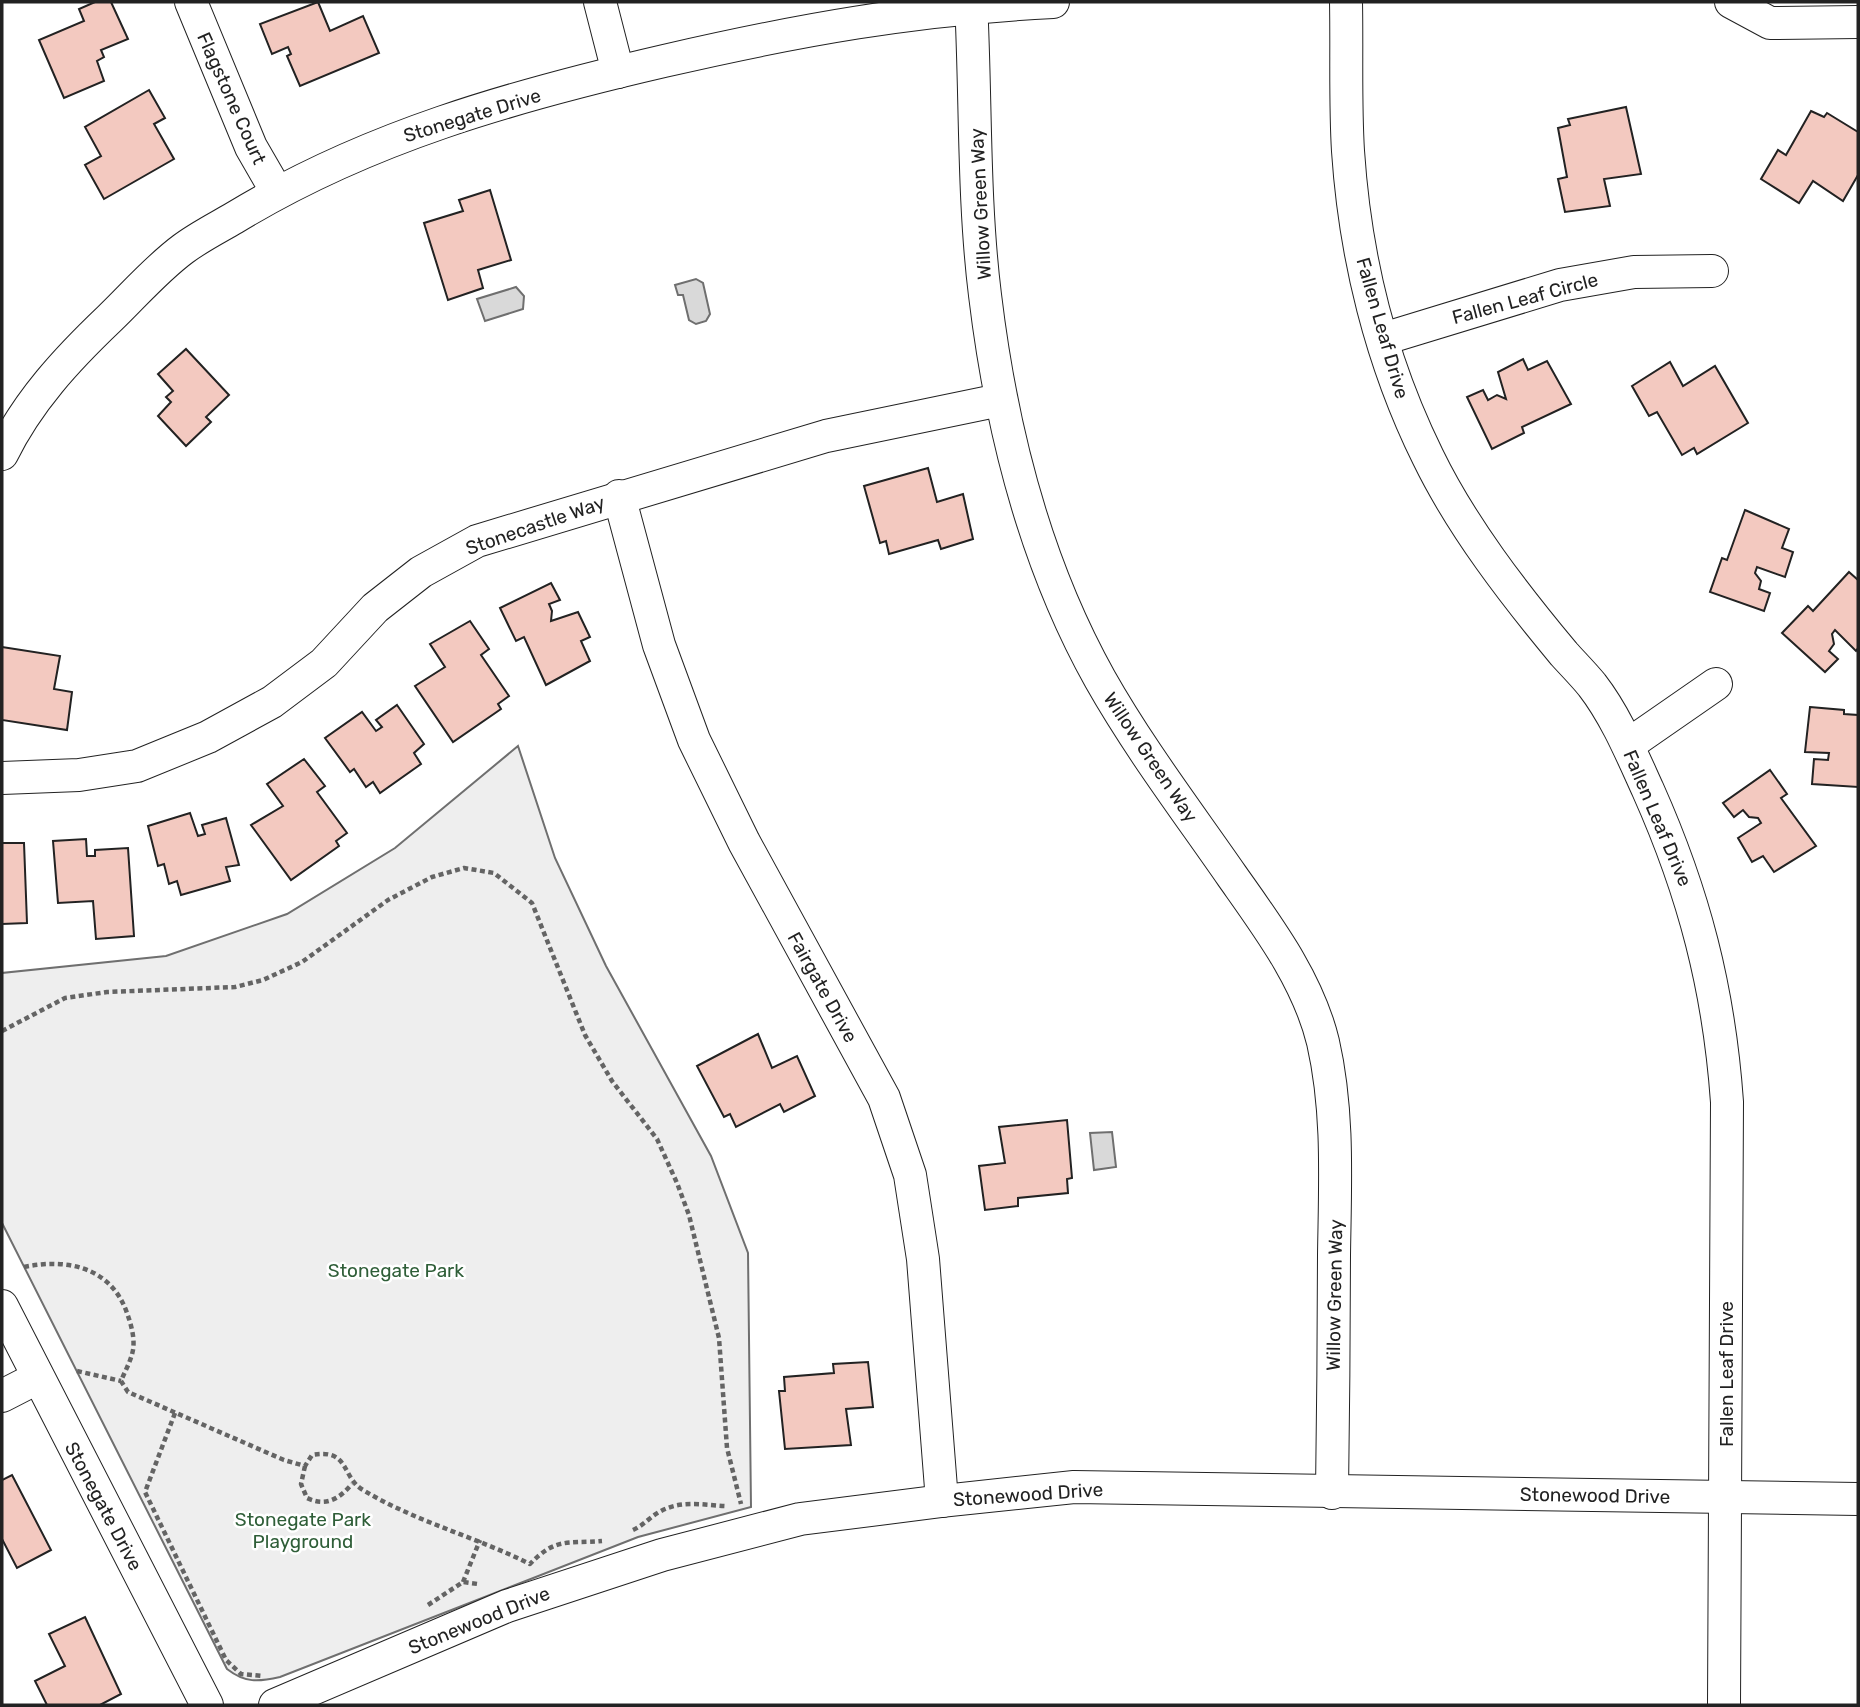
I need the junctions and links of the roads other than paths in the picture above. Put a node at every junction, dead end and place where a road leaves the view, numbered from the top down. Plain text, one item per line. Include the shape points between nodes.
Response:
1 (191, 2) edge
2 (600, 2) edge
3 (1053, 2) edge
4 (1346, 2) edge
5 (1731, 2) edge
6 (972, 4) edge
7 (1858, 22) edge
8 (618, 72) junction
9 (277, 192) junction
10 (1712, 271) dead end
11 (1383, 339) junction
12 (1000, 400) junction
13 (9, 420) edge
14 (2, 453) edge
15 (619, 496) junction
16 (1716, 684) dead end
17 (1628, 745) junction
18 (2, 778) edge
19 (2, 1306) edge
20 (37, 1378) junction
21 (2, 1396) edge
22 (1332, 1493) junction
23 (1726, 1497) junction
24 (1858, 1499) edge
25 (942, 1501) junction
26 (273, 1690) edge
27 (207, 1705) edge
28 (1724, 1705) edge

1 - 9 street, Flagstone Court via 251,147
2 - 8 street
3 - 6 street, Stonegate Drive
4 - 11 street, Fallen Leaf Drive via 1348,150 1354,217 1364,275
5 - 7 street via 1770,23
6 - 8 street, Stonegate Drive via 797,31
6 - 12 street, Willow Green Way via 984,291
8 - 9 street, Stonegate Drive via 465,114 356,153
9 - 13 street, Stonegate Drive via 182,249
10 - 11 street, Fallen Leaf Circle via 1634,272 1560,285
11 - 17 street, Fallen Leaf Drive via 1428,458 1464,519 1563,653 1593,685
12 - 15 street, Stonecastle Way via 826,436
12 - 22 street, Willow Green Way via 1018,477 1049,570 1098,675 1134,736 1270,930 1303,986 1322,1040 1333,1102 1335,1182
13 - 14 street, Stonegate Drive
15 - 18 street, Stonecastle Way via 477,541 421,572 375,608 324,663 272,702 208,737 137,765 79,775
15 - 25 street, Fairgate Drive via 659,645 694,740 744,842 884,1098 910,1175 923,1259
16 - 17 street
17 - 23 street, Fallen Leaf Drive via 1677,856 1697,916 1723,1039 1727,1101
19 - 20 street, Stonegate Drive
20 - 21 street
20 - 27 street, Stonegate Drive
22 - 23 street, Stonewood Drive
22 - 25 street, Stonewood Drive via 1074,1487
23 - 24 street, Stonewood Drive
23 - 28 street, Fallen Leaf Drive
25 - 26 street, Stonewood Drive via 800,1520 662,1555

